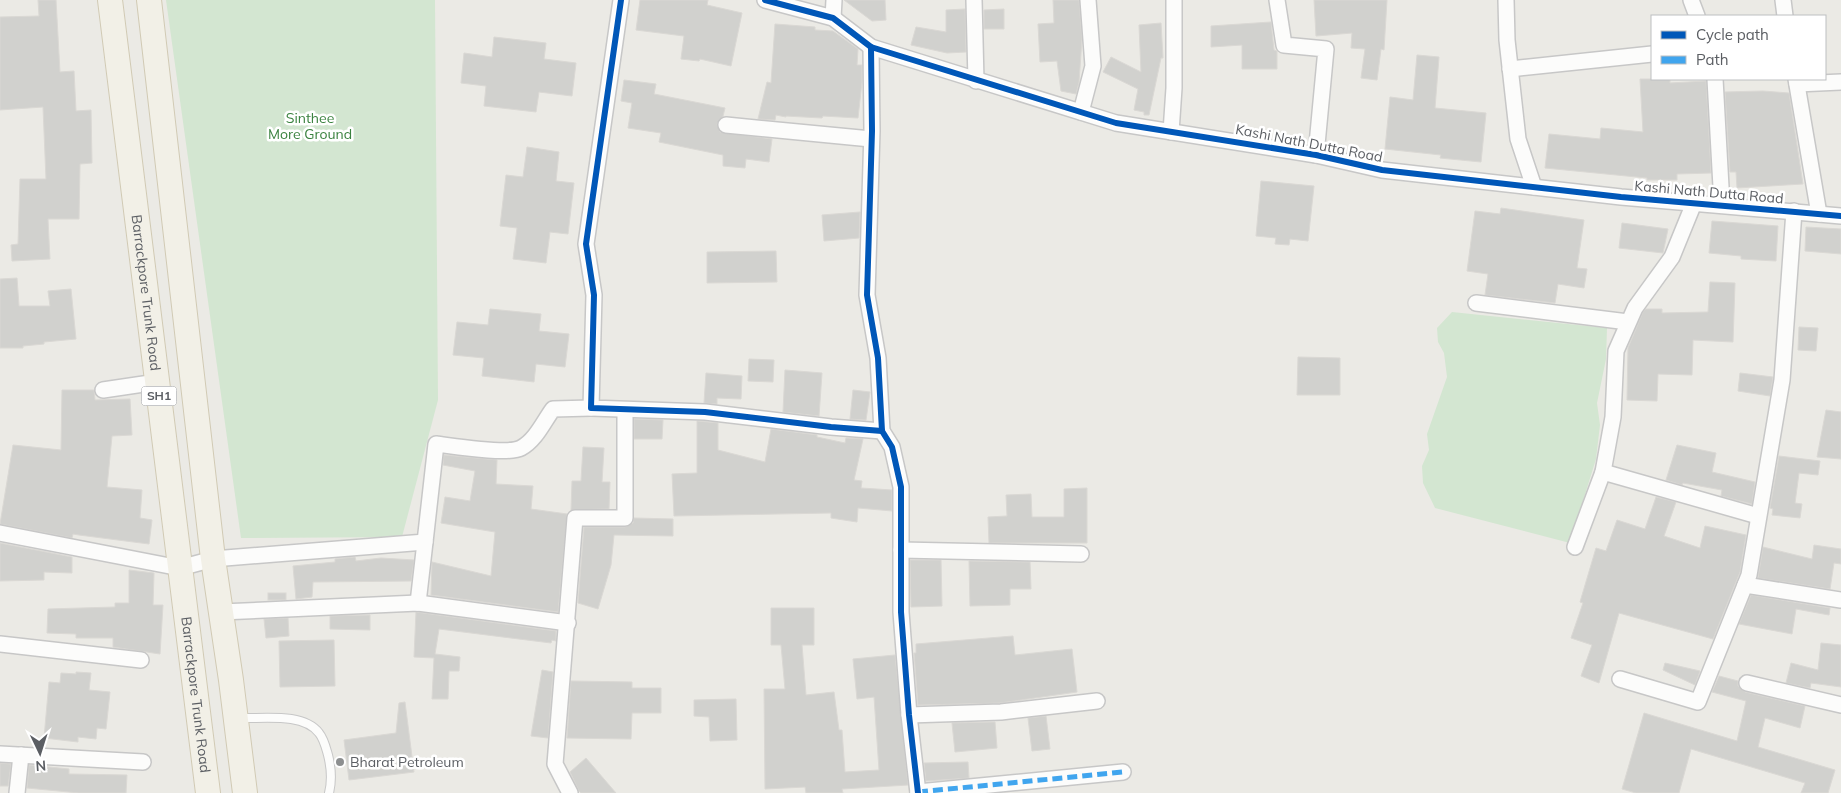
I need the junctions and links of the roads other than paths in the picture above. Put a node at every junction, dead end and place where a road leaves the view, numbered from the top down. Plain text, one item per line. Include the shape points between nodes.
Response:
1 (110, 0) edge
2 (149, 0) edge
3 (621, 0) edge
4 (765, 0) edge
5 (834, 0) edge
6 (974, 0) edge
7 (1088, 0) edge
8 (1174, 0) edge
9 (1277, 0) edge
10 (1506, 0) edge
11 (1691, 0) edge
12 (1782, 0) edge
13 (1697, 15) edge
14 (1785, 15) edge
15 (833, 18) junction
16 (871, 47) junction
17 (1651, 54) edge
18 (1510, 69) junction
19 (976, 80) junction
20 (1715, 80) edge
21 (1796, 81) edge
22 (1841, 82) edge
23 (1081, 112) junction
24 (726, 125) dead end
25 (1171, 132) junction
26 (872, 139) junction
27 (1316, 155) junction
28 (1534, 187) junction
29 (1694, 203) junction
30 (1722, 205) junction
31 (1794, 211) junction
32 (1820, 214) junction
33 (1841, 216) edge
34 (1476, 303) dead end
35 (1628, 322) junction
36 (157, 382) junction
37 (103, 390) dead end
38 (591, 408) junction
39 (625, 410) junction
40 (882, 431) junction
41 (1603, 472) junction
42 (1758, 516) junction
43 (0, 533) edge
44 (425, 542) junction
45 (1574, 547) dead end
46 (901, 550) junction
47 (1081, 554) dead end
48 (213, 559) junction
49 (180, 568) junction
50 (1745, 585) junction
51 (1841, 600) edge
52 (418, 603) junction
53 (221, 612) junction
54 (568, 623) junction
55 (0, 644) edge
56 (141, 660) dead end
57 (1620, 679) dead end
58 (1747, 683) dead end
59 (1097, 701) dead end
60 (1841, 705) edge
61 (909, 715) junction
62 (236, 718) junction
63 (0, 754) edge
64 (21, 755) junction
65 (143, 762) dead end
66 (1124, 772) dead end
67 (17, 793) edge
68 (208, 793) edge
69 (245, 793) edge
70 (329, 793) edge
71 (570, 793) edge
72 (918, 793) edge

1 - 36 main road, Barrackpore Trunk Road / SH1
2 - 48 main road, SH1
3 - 38 street via 586,244 594,295
4 - 15 street, Kashi Nath Dutta Road
5 - 15 street
6 - 19 street
7 - 23 street via 1093,66
8 - 25 street
9 - 27 street via 1284,45 1326,49
10 - 18 street
11 - 13 street
12 - 14 street
15 - 16 street, Kashi Nath Dutta Road
16 - 19 street, Kashi Nath Dutta Road
16 - 26 street
17 - 18 street
18 - 28 street via 1518,139
19 - 23 street, Kashi Nath Dutta Road
20 - 30 street
21 - 22 street
21 - 32 street
23 - 25 street, Kashi Nath Dutta Road via 1116,123
24 - 26 street
25 - 27 street, Kashi Nath Dutta Road
26 - 40 street via 867,295 878,358
27 - 28 street, Kashi Nath Dutta Road via 1382,170
28 - 29 street, Kashi Nath Dutta Road
29 - 30 street, Kashi Nath Dutta Road
29 - 35 street via 1672,258
30 - 31 street, Kashi Nath Dutta Road
31 - 32 street, Kashi Nath Dutta Road
31 - 42 street via 1782,380
32 - 33 street, Kashi Nath Dutta Road
34 - 35 street
35 - 41 street via 1616,351 1613,417
36 - 37 street
36 - 49 main road, Barrackpore Trunk Road / SH1
38 - 39 street
38 - 44 street via 554,409 533,438 520,448 504,450 436,444
39 - 40 street via 705,412
39 - 54 street via 625,518 575,518
40 - 46 street via 892,447 901,487
41 - 42 street
41 - 45 street
42 - 50 street
43 - 49 street
44 - 48 street
44 - 52 street
46 - 47 street
46 - 61 street via 900,612
48 - 49 street
48 - 53 main road, SH1
49 - 68 main road, Barrackpore Trunk Road / SH1
50 - 51 street
50 - 57 street via 1698,702
52 - 53 street
52 - 54 street
53 - 62 main road, SH1
54 - 71 street via 555,764
55 - 56 street
58 - 60 street
59 - 61 street via 1000,712
61 - 72 street
62 - 69 main road, SH1
62 - 70 lane via 294,720 312,726 320,734 329,758
63 - 64 street
64 - 65 street
64 - 67 street
66 - 72 street

